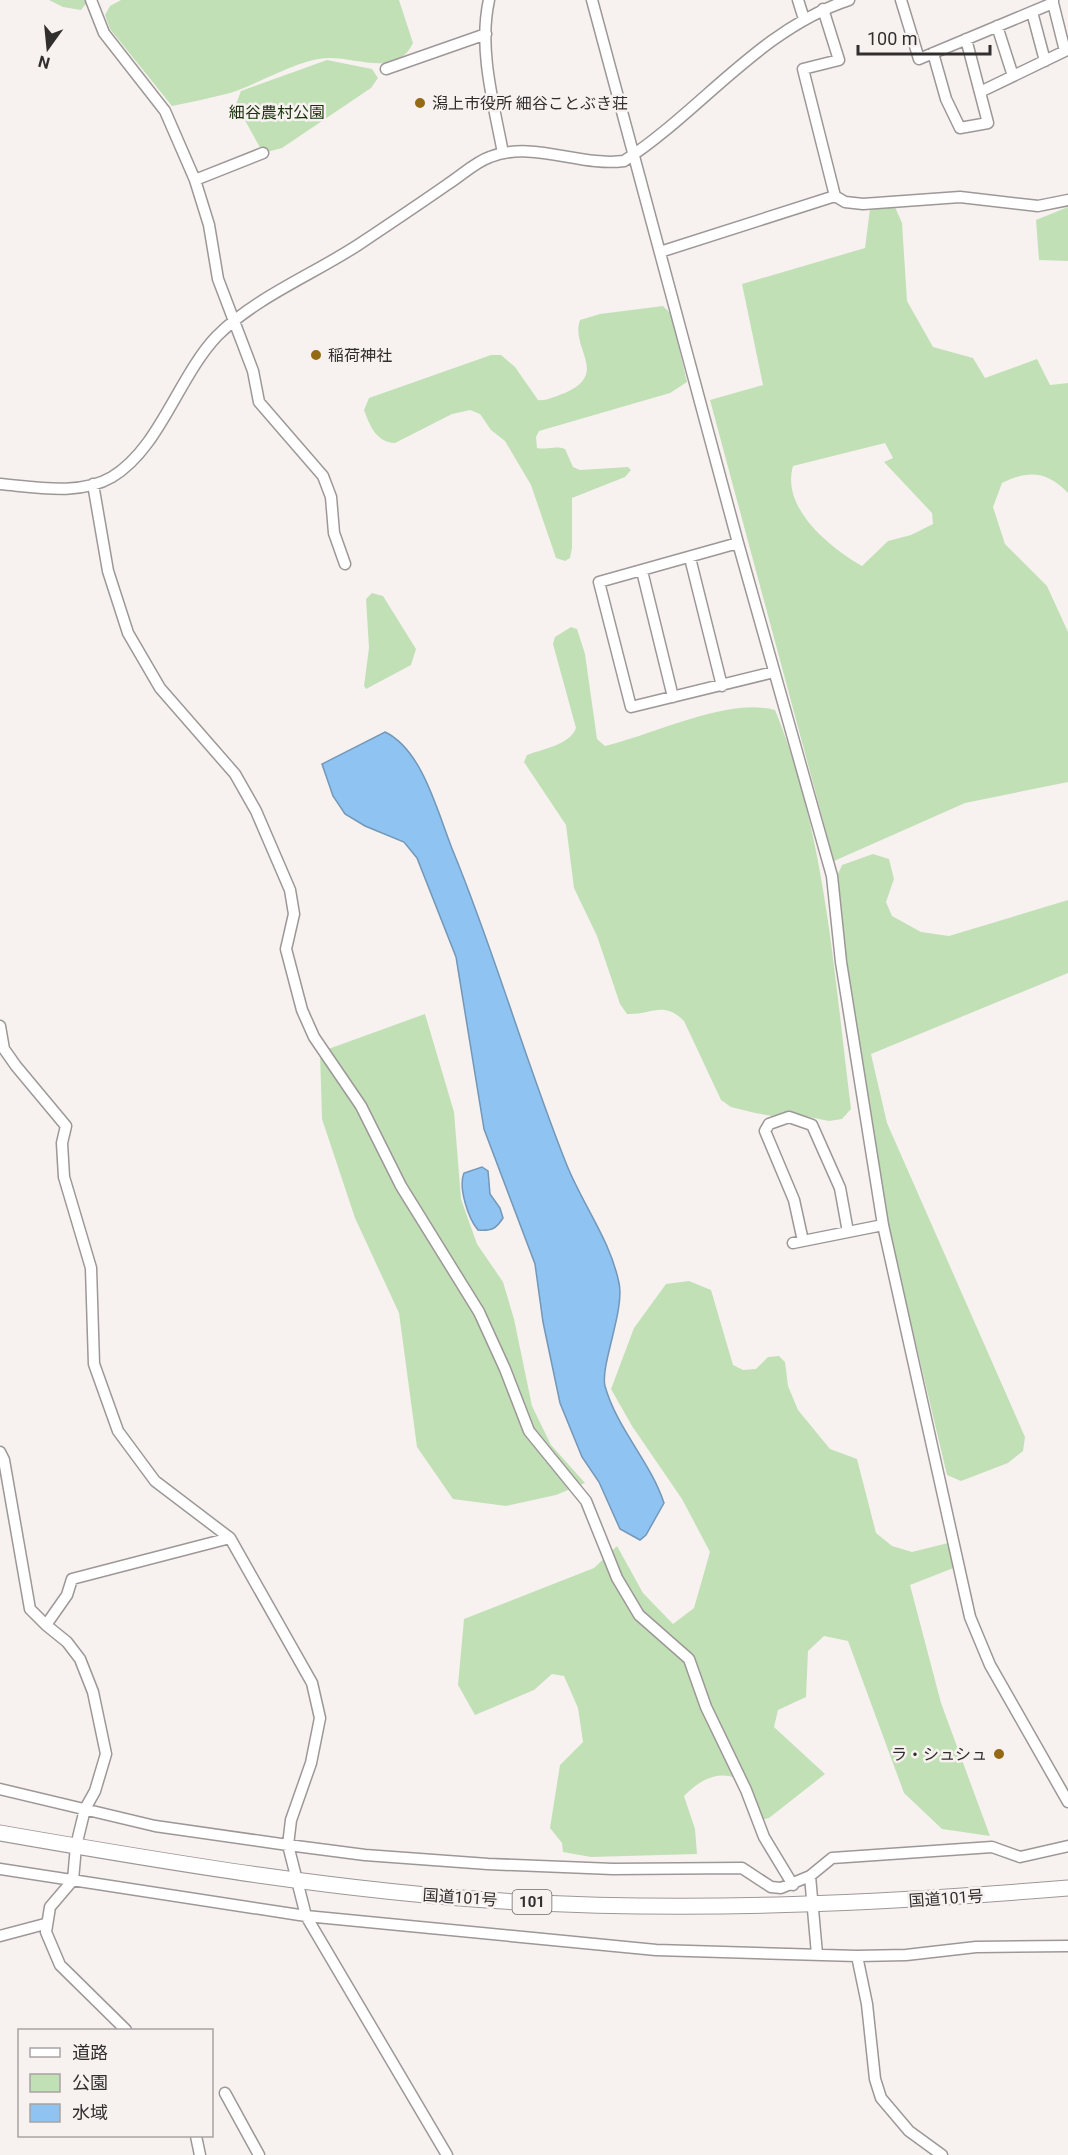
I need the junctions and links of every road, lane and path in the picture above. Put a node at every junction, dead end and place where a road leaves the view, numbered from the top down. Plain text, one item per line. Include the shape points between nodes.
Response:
1 (91, 0) edge
2 (489, 0) edge
3 (592, 0) edge
4 (798, 0) edge
5 (849, 0) edge
6 (901, 0) edge
7 (1053, 2) edge
8 (823, 9) junction
9 (1032, 12) junction
10 (804, 19) junction
11 (997, 26) junction
12 (486, 34) junction
13 (966, 39) junction
14 (933, 53) junction
15 (1045, 61) junction
16 (386, 69) dead end
17 (1013, 76) junction
18 (980, 92) junction
19 (263, 153) dead end
20 (503, 153) junction
21 (633, 155) junction
22 (195, 180) junction
23 (835, 196) junction
24 (1068, 200) edge
25 (660, 252) junction
26 (234, 322) junction
27 (0, 484) edge
28 (93, 484) junction
29 (738, 543) junction
30 (690, 558) junction
31 (345, 564) dead end
32 (642, 571) junction
33 (774, 672) junction
34 (722, 686) junction
35 (673, 697) junction
36 (0, 1026) edge
37 (883, 1225) junction
38 (848, 1232) junction
39 (0, 1452) edge
40 (230, 1538) junction
41 (46, 1625) junction
42 (0, 1789) edge
43 (1068, 1802) edge
44 (85, 1809) junction
45 (0, 1834) edge
46 (288, 1845) junction
47 (76, 1846) junction
48 (1068, 1846) edge
49 (0, 1869) edge
50 (810, 1876) junction
51 (73, 1880) junction
52 (298, 1880) junction
53 (793, 1885) junction
54 (1068, 1888) edge
55 (813, 1906) junction
56 (306, 1916) junction
57 (45, 1924) junction
58 (0, 1936) edge
59 (1068, 1946) edge
60 (817, 1954) junction
61 (857, 1956) junction
62 (124, 2029) edge
63 (225, 2093) dead end
64 (196, 2137) edge
65 (200, 2155) edge
66 (259, 2155) edge
67 (447, 2155) edge
68 (942, 2155) edge

1 - 22 street via 104,33 165,111
2 - 12 street
3 - 21 street
4 - 10 street
5 - 8 street
6 - 14 street via 919,59
7 - 9 street
7 - 15 street via 1065,51
8 - 10 street
8 - 23 street via 838,60 803,69
9 - 11 street
9 - 15 street
10 - 21 street
11 - 13 street
11 - 17 street
12 - 16 street
12 - 20 street
13 - 14 street
13 - 18 street
14 - 18 street via 946,99 960,128 988,123
15 - 17 street
17 - 18 street
19 - 22 street
20 - 21 street via 540,152 608,163
20 - 26 street via 488,157
21 - 25 street
22 - 26 street via 209,225 218,279
23 - 24 street via 845,202 863,204 960,197 1038,206
23 - 25 street
25 - 29 street
26 - 28 street via 202,353 132,462 111,478
26 - 31 street via 253,371 259,402 323,476 331,496 334,533
27 - 28 street via 53,489
28 - 53 street via 108,571 128,633 160,688 235,774 290,890 294,914 286,949 302,1010 314,1037 361,1106 401,1186 479,1312 529,1431 586,1501 617,1578 639,1615 689,1659 764,1838
29 - 30 street
29 - 33 street
30 - 32 street
30 - 34 street
32 - 35 street
32 - 35 street via 599,582 632,707
33 - 34 street
33 - 37 street via 831,876
34 - 35 street
36 - 40 street via 4,1049 66,1126 62,1143 64,1177 91,1268 94,1364 118,1431 155,1481
37 - 38 street
37 - 43 street via 970,1617 990,1665
38 - 38 street via 798,1242 794,1200 765,1131 769,1124 789,1117 812,1125 840,1188
39 - 41 street via 30,1609
40 - 41 street via 72,1579 68,1595
40 - 46 street via 319,1702 320,1718 311,1763 291,1820
41 - 44 street via 80,1659 101,1722 106,1754
42 - 44 street
44 - 46 street via 155,1826
44 - 47 street
45 - 47 highway, 国道101号 / 101
46 - 52 street
46 - 53 street via 488,1864 613,1869 728,1866 742,1868 771,1887
47 - 51 street
47 - 52 highway, 国道101号 / 101
48 - 50 street via 1020,1857 992,1847 832,1858
49 - 51 street
50 - 53 street
50 - 55 street
51 - 56 street
51 - 57 street via 50,1907
52 - 55 highway, 国道101号 / 101 via 518,1902 663,1907
52 - 56 street
54 - 55 highway, 国道101号 / 101
55 - 60 street
56 - 60 street via 626,1948
56 - 67 street
57 - 58 street
57 - 62 street via 49,1944 60,1965
59 - 61 street via 976,1947
60 - 61 street
61 - 68 street via 881,2098 909,2131
63 - 66 street
64 - 65 street

